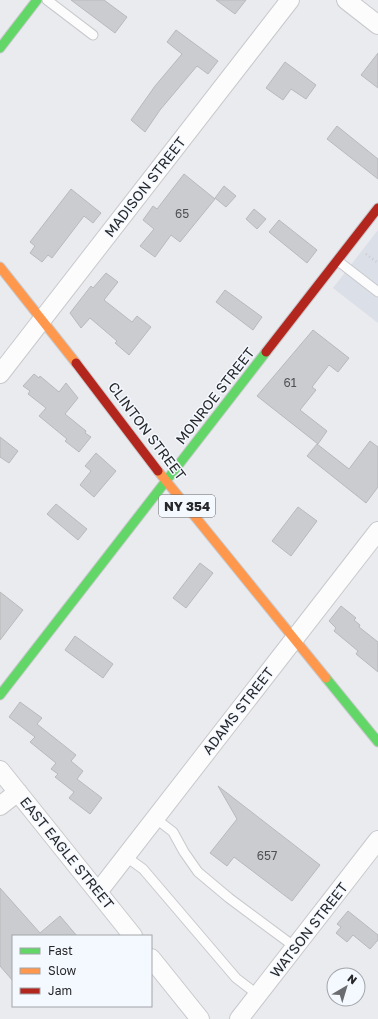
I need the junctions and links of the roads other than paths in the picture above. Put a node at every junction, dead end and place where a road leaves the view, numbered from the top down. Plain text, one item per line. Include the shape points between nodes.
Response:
1 (37, 0) edge
2 (47, 0) edge
3 (290, 0) edge
4 (346, 0) edge
5 (378, 25) edge
6 (93, 35) dead end
7 (0, 48) edge
8 (378, 208) edge
9 (338, 260) junction
10 (0, 267) edge
11 (378, 292) edge
12 (42, 320) junction
13 (0, 374) edge
14 (166, 481) junction
15 (378, 531) edge
16 (294, 639) junction
17 (0, 695) edge
18 (378, 742) edge
19 (0, 770) edge
20 (18, 792) junction
21 (0, 806) edge
22 (155, 818) junction
23 (378, 840) edge
24 (125, 856) junction
25 (98, 892) junction
26 (132, 935) edge
27 (295, 947) junction
28 (152, 959) edge
29 (258, 996) junction
30 (200, 1019) edge
31 (239, 1019) edge

1 - 7 street
2 - 6 lane
3 - 12 street, MADISON STREET
4 - 5 street
8 - 9 street, MONROE STREET
9 - 11 lane
9 - 14 street, MONROE STREET
10 - 12 street, CLINTON STREET / NY 354
12 - 13 street, MADISON STREET
12 - 14 street, CLINTON STREET / NY 354
14 - 16 street, CLINTON STREET / NY 354
14 - 17 street, MONROE STREET
15 - 16 street, ADAMS STREET
16 - 18 street, CLINTON STREET / NY 354
16 - 22 street, ADAMS STREET
19 - 20 street, EAST EAGLE STREET
20 - 21 street
20 - 25 street, EAST EAGLE STREET
22 - 24 street, ADAMS STREET
22 - 27 lane via 173,832 198,872
23 - 27 street, WATSON STREET
24 - 25 street, ADAMS STREET
24 - 29 lane via 143,870 236,978
25 - 26 street, EAST EAGLE STREET
27 - 29 street, WATSON STREET
28 - 30 street
29 - 31 street, WATSON STREET

